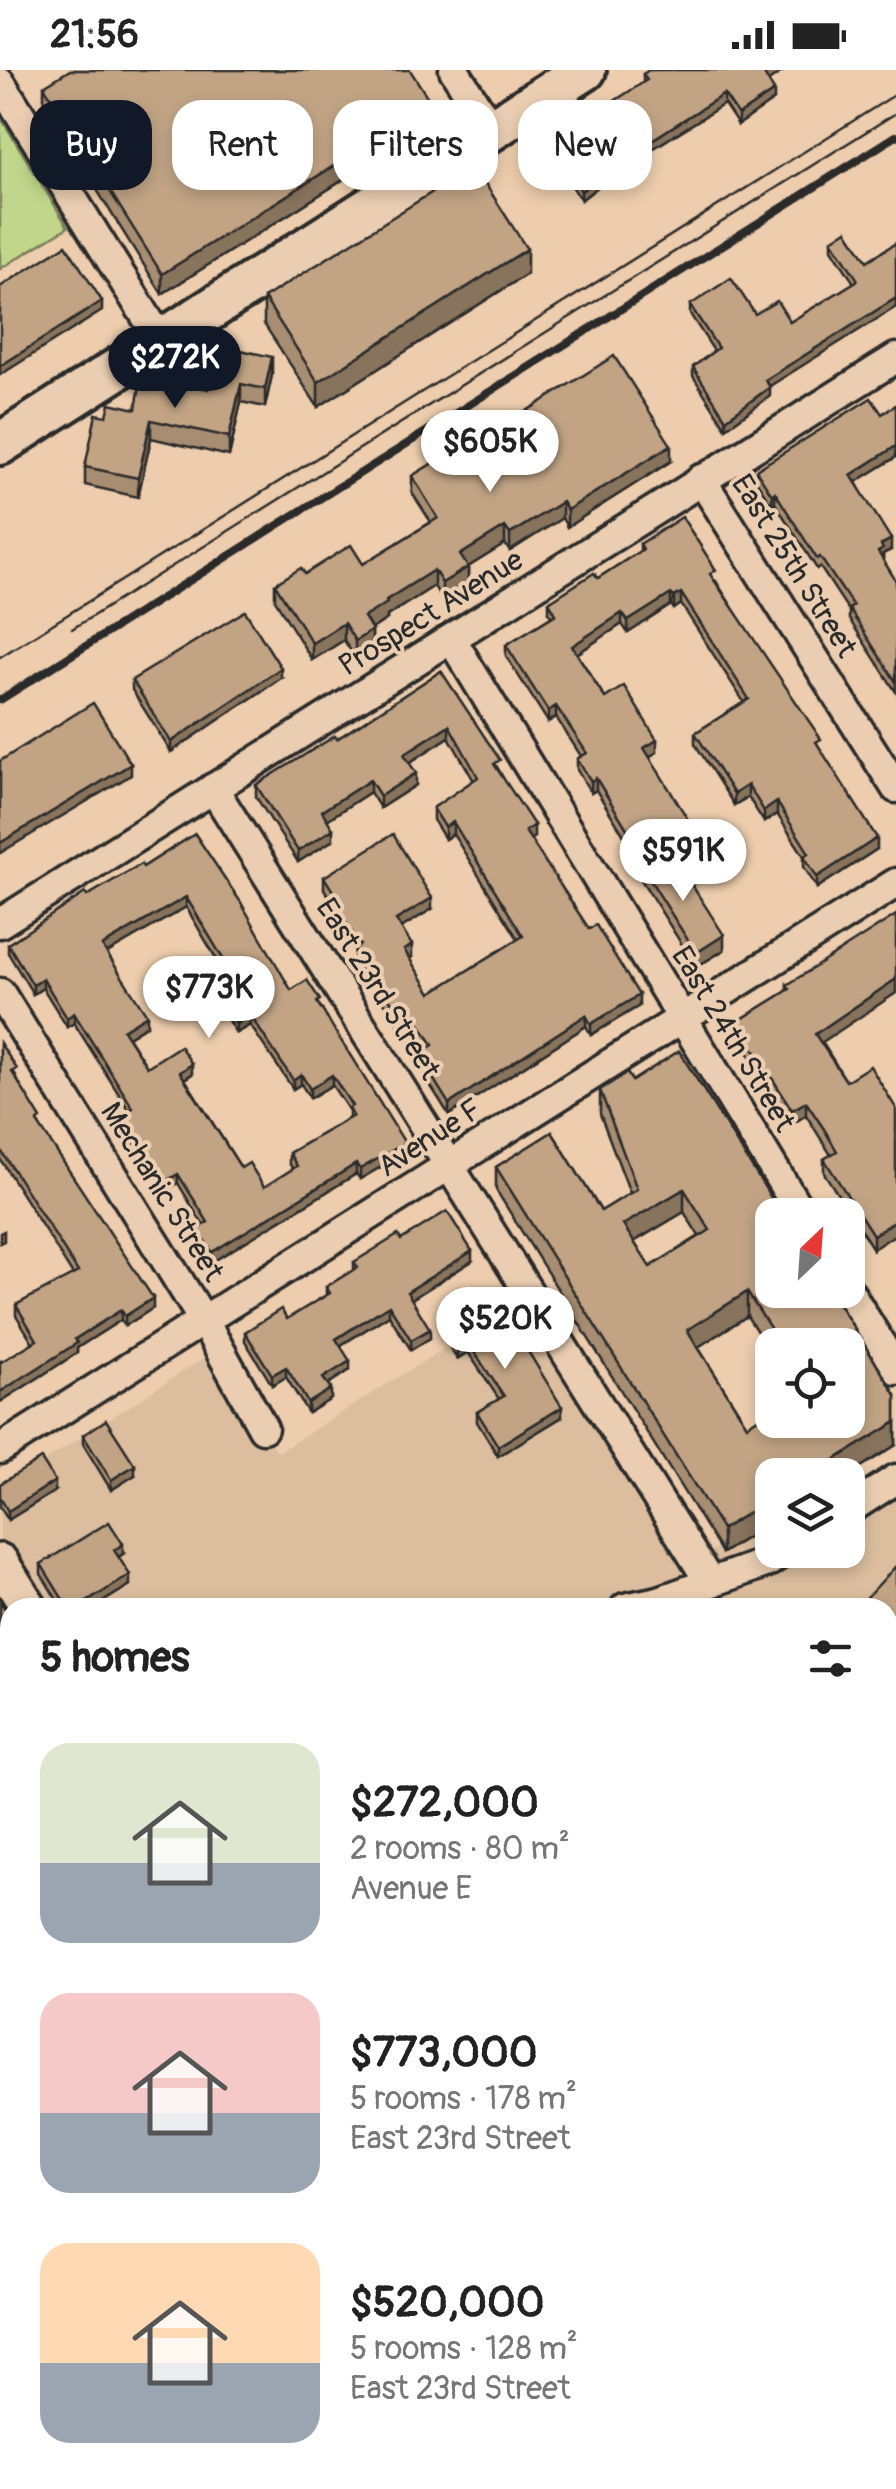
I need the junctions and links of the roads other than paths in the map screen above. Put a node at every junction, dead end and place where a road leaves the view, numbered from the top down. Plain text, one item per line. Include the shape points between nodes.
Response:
1 (454, 70) edge
2 (586, 70) edge
3 (2, 90) edge
4 (473, 100) edge
5 (498, 126) edge
6 (399, 190) edge
7 (162, 342) junction
8 (896, 358) edge
9 (0, 444) edge
10 (701, 479) junction
11 (452, 640) junction
12 (213, 788) junction
13 (896, 788) edge
14 (896, 882) edge
15 (0, 923) edge
16 (0, 993) edge
17 (682, 1018) junction
18 (448, 1164) junction
19 (792, 1198) edge
20 (859, 1308) edge
21 (205, 1322) junction
22 (896, 1370) edge
23 (262, 1428) dead end
24 (0, 1449) edge
25 (896, 1479) edge
26 (865, 1499) edge
27 (0, 1562) edge
28 (755, 1566) edge
29 (709, 1581) junction
30 (22, 1598) edge
31 (666, 1598) edge

1 - 4 street
2 - 5 main road
3 - 7 street
6 - 7 main road
7 - 9 main road
8 - 10 street, Prospect Avenue
10 - 11 street, Prospect Avenue
10 - 13 street, East 25th Street
11 - 12 street, Prospect Avenue
11 - 17 street, East 24th Street
12 - 15 street, Prospect Avenue
12 - 18 street, East 23rd Street
14 - 17 street, Avenue F
16 - 21 street, Mechanic Street
17 - 18 street, Avenue F
17 - 19 street, East 24th Street
18 - 21 street, Avenue F
18 - 29 street, East 23rd Street
20 - 22 street
21 - 23 street, Mechanic Street
21 - 24 street, Avenue F
25 - 26 street
27 - 30 street
28 - 29 street
29 - 31 street

